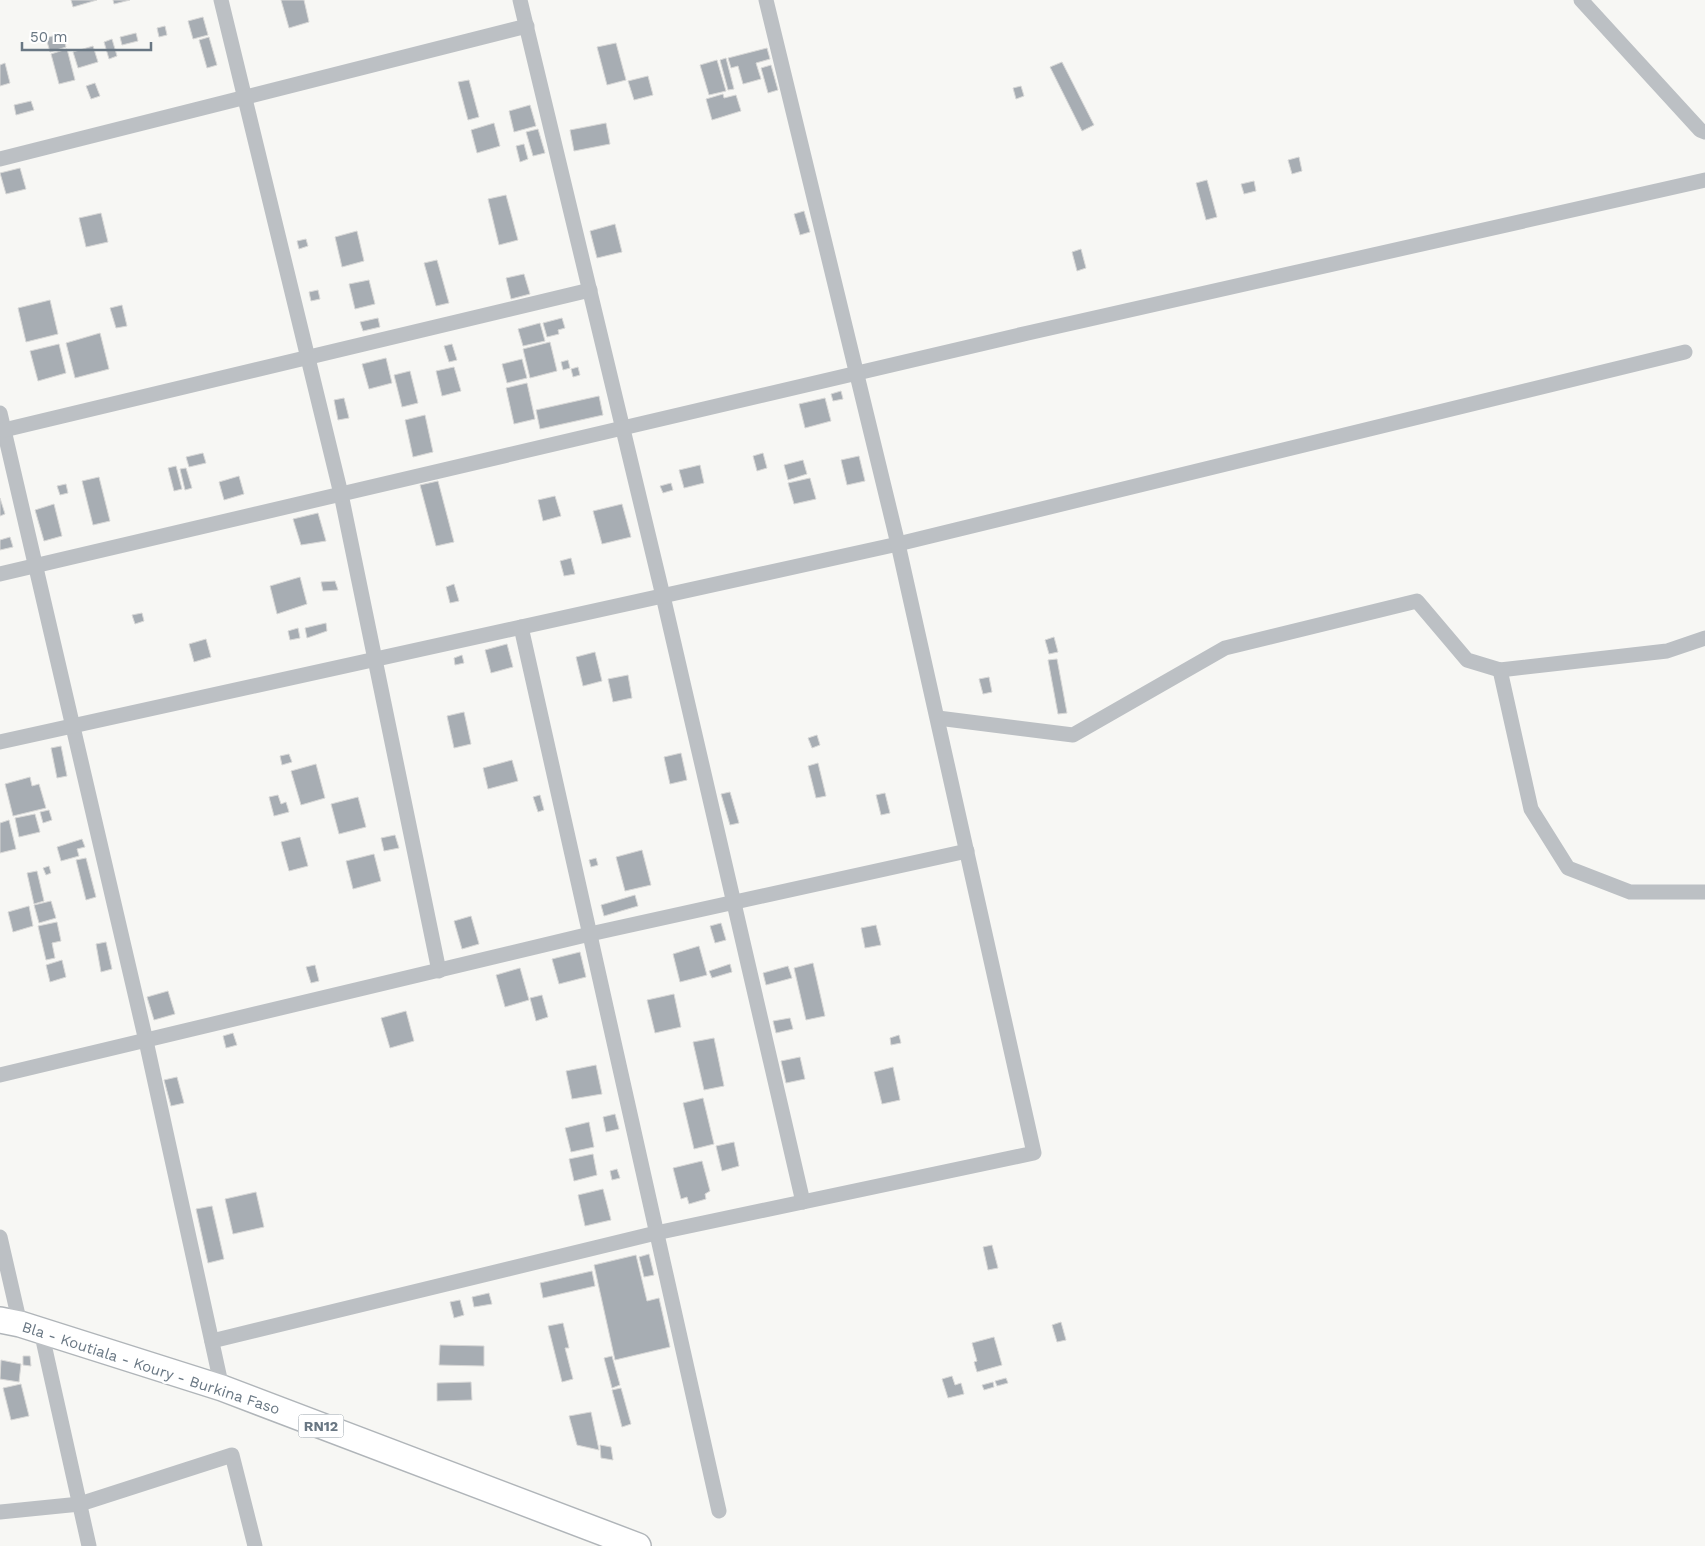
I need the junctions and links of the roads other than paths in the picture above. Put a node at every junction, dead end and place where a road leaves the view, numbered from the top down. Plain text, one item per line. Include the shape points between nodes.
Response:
1 (221, 0) edge
2 (520, 0) edge
3 (766, 0) edge
4 (1581, 0) edge
5 (527, 26) junction
6 (244, 97) junction
7 (1705, 132) edge
8 (0, 159) edge
9 (1705, 180) edge
10 (590, 290) junction
11 (1685, 352) dead end
12 (308, 357) junction
13 (857, 374) junction
14 (0, 413) edge
15 (623, 428) junction
16 (4, 430) junction
17 (341, 494) junction
18 (898, 544) junction
19 (36, 566) junction
20 (0, 574) edge
21 (663, 596) junction
22 (521, 627) junction
23 (1705, 638) edge
24 (375, 659) junction
25 (1500, 670) junction
26 (938, 718) junction
27 (73, 726) junction
28 (0, 742) edge
29 (967, 851) junction
30 (1705, 892) edge
31 (734, 902) junction
32 (590, 934) junction
33 (439, 971) junction
34 (146, 1041) junction
35 (0, 1075) edge
36 (803, 1202) junction
37 (656, 1232) junction
38 (0, 1237) edge
39 (20, 1325) edge
40 (212, 1341) junction
41 (222, 1388) junction
42 (80, 1504) junction
43 (718, 1511) dead end
44 (0, 1512) edge
45 (89, 1546) edge
46 (255, 1546) edge
47 (638, 1546) edge

1 - 6 street
2 - 5 street
3 - 13 street
4 - 7 street
5 - 6 street
5 - 10 street
6 - 8 street
6 - 12 street
9 - 13 street
10 - 12 street
10 - 15 street
11 - 18 street
12 - 16 street
12 - 17 street
13 - 15 street
13 - 18 street
14 - 16 street
15 - 17 street
15 - 21 street
16 - 19 street
17 - 19 street
17 - 24 street
18 - 21 street
18 - 26 street
19 - 20 street
19 - 27 street
21 - 22 street
21 - 31 street
22 - 24 street
22 - 32 street
23 - 25 street via 1667,650
24 - 27 street
24 - 33 street
25 - 26 street via 1467,660 1417,601 1225,648 1073,735
25 - 30 street via 1531,809 1568,868 1630,892
26 - 29 street
27 - 28 street
27 - 34 street
29 - 31 street
29 - 36 street via 1034,1153
31 - 32 street
31 - 36 street
32 - 33 street
32 - 37 street
33 - 34 street
34 - 35 street
34 - 40 street
36 - 37 street
37 - 40 street
37 - 43 street
38 - 39 street
39 - 41 main road, Bla - Koutiala - Koury - Burkina Faso / RN12
39 - 42 street
40 - 41 street
41 - 47 main road, Bla - Koutiala - Koury - Burkina Faso / RN12
42 - 44 street
42 - 45 street
42 - 46 street via 232,1455

